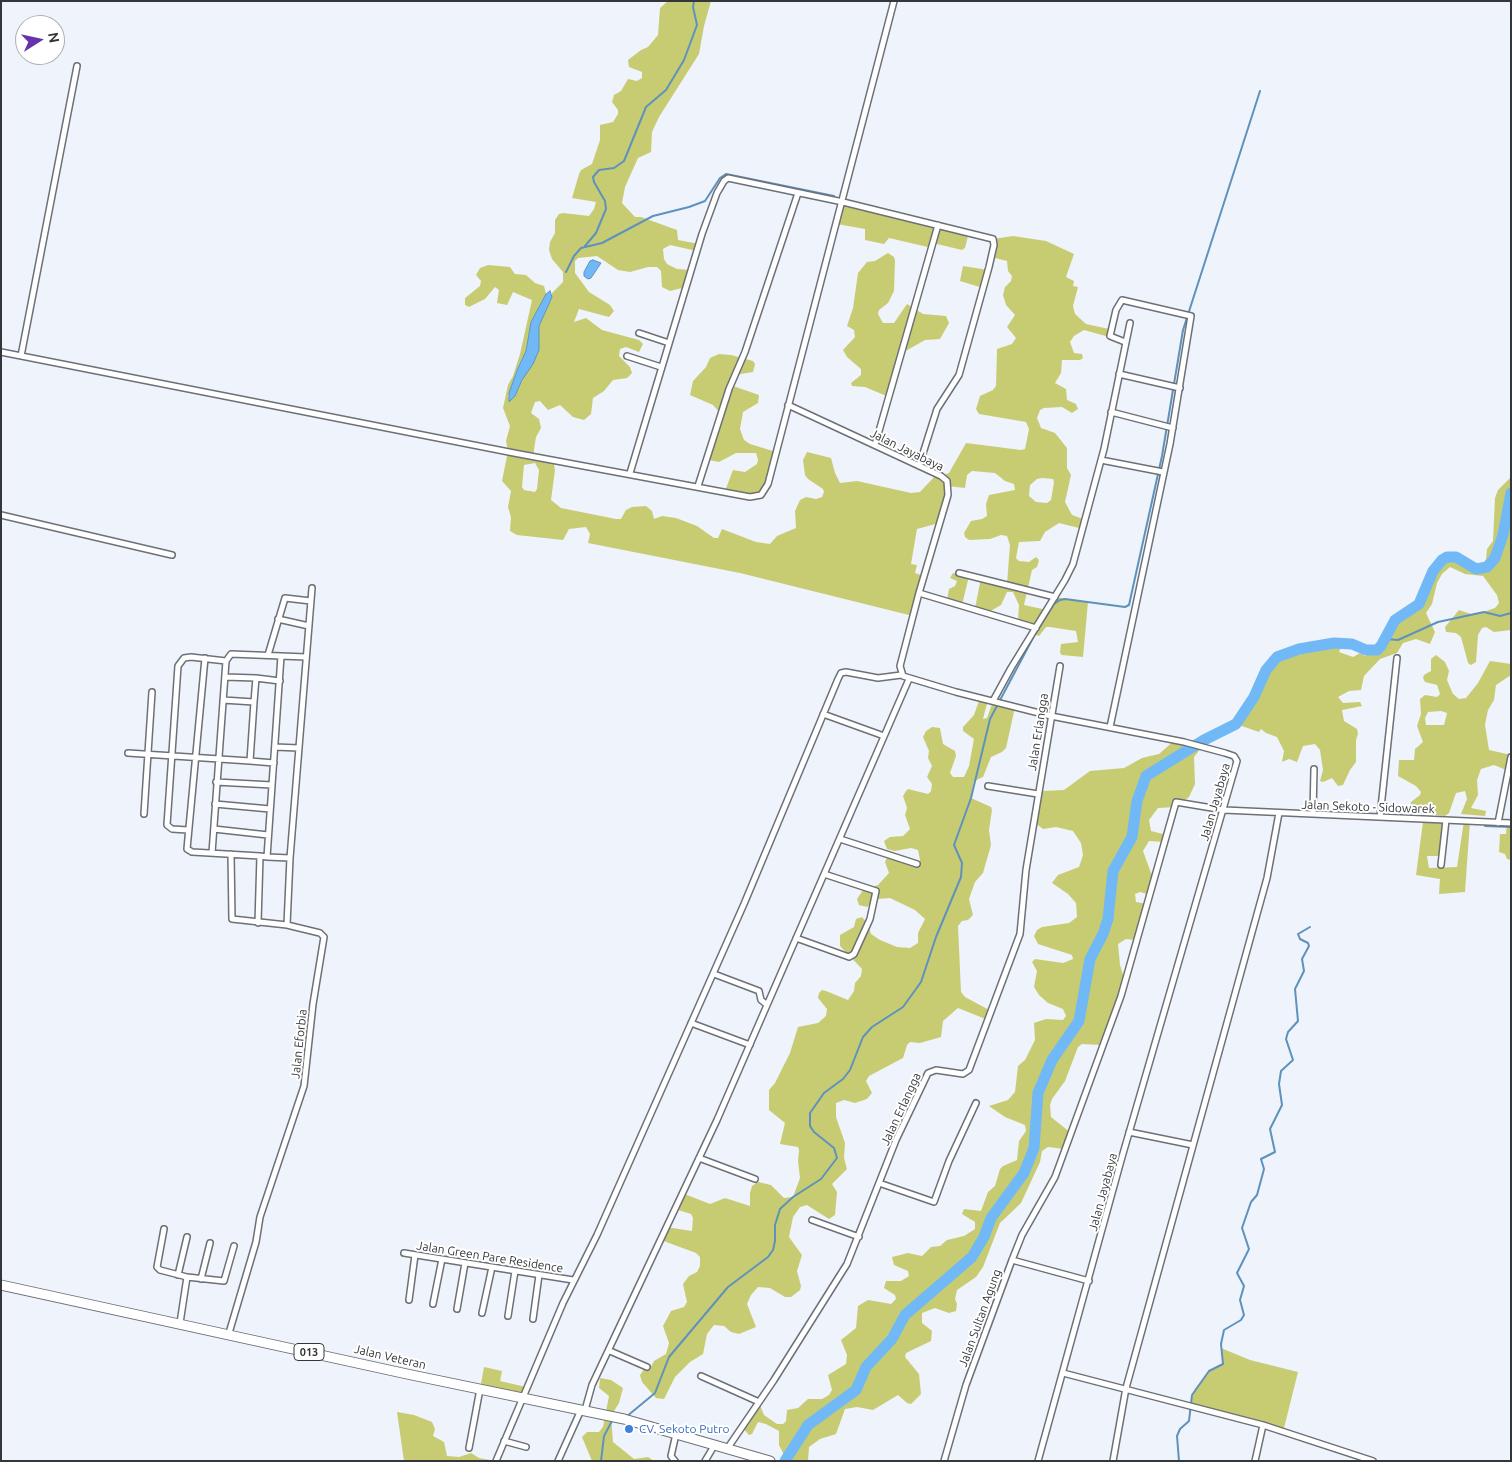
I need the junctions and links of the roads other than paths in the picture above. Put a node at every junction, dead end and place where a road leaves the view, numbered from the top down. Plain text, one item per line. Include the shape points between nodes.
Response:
1 (894, 1) edge
2 (78, 66) dead end
3 (798, 193) junction
4 (843, 202) junction
5 (938, 224) junction
6 (1130, 323) dead end
7 (639, 333) dead end
8 (1125, 342) junction
9 (669, 343) junction
10 (1, 352) edge
11 (21, 356) junction
12 (627, 356) dead end
13 (662, 367) junction
14 (1119, 374) junction
15 (1176, 387) junction
16 (788, 405) junction
17 (1111, 412) junction
18 (1171, 427) junction
19 (875, 445) junction
20 (1101, 460) junction
21 (919, 466) junction
22 (1162, 472) junction
23 (630, 473) junction
24 (698, 486) junction
25 (1, 515) edge
26 (172, 556) dead end
27 (959, 574) dead end
28 (312, 588) dead end
29 (919, 593) junction
30 (1056, 597) junction
31 (311, 601) junction
32 (278, 620) junction
33 (309, 626) junction
34 (1036, 628) junction
35 (268, 656) junction
36 (280, 656) junction
37 (306, 657) junction
38 (205, 658) junction
39 (1397, 658) dead end
40 (226, 661) junction
41 (1060, 666) dead end
42 (902, 675) junction
43 (225, 677) junction
44 (256, 678) junction
45 (909, 679) junction
46 (280, 681) junction
47 (152, 692) dead end
48 (223, 700) junction
49 (254, 702) junction
50 (998, 703) junction
51 (823, 714) junction
52 (1051, 716) junction
53 (1110, 728) junction
54 (884, 736) junction
55 (275, 747) junction
56 (299, 748) junction
57 (128, 753) dead end
58 (148, 754) junction
59 (172, 756) junction
60 (195, 757) junction
61 (1511, 757) edge
62 (218, 758) junction
63 (250, 761) junction
64 (274, 763) junction
65 (1314, 769) dead end
66 (216, 782) junction
67 (272, 786) junction
68 (988, 786) dead end
69 (1038, 794) junction
70 (215, 804) junction
71 (270, 809) junction
72 (1224, 810) junction
73 (1279, 813) junction
74 (144, 814) dead end
75 (1313, 814) junction
76 (1380, 817) junction
77 (1446, 820) junction
78 (1498, 823) junction
79 (1511, 824) edge
80 (214, 829) junction
81 (188, 830) junction
82 (268, 835) junction
83 (840, 839) junction
84 (212, 853) junction
85 (231, 854) junction
86 (260, 856) junction
87 (267, 857) junction
88 (290, 858) junction
89 (917, 864) dead end
90 (1441, 865) dead end
91 (824, 874) junction
92 (258, 923) junction
93 (287, 926) junction
94 (796, 938) junction
95 (714, 974) junction
96 (766, 1004) junction
97 (691, 1023) junction
98 (750, 1045) junction
99 (976, 1103) dead end
100 (1130, 1132) junction
101 (1193, 1145) junction
102 (699, 1158) junction
103 (755, 1179) dead end
104 (879, 1182) junction
105 (812, 1220) dead end
106 (164, 1229) dead end
107 (187, 1237) dead end
108 (859, 1237) junction
109 (210, 1243) dead end
110 (234, 1246) dead end
111 (404, 1253) dead end
112 (415, 1255) junction
113 (442, 1259) junction
114 (1012, 1260) junction
115 (465, 1263) junction
116 (492, 1267) junction
117 (515, 1271) junction
118 (178, 1275) junction
119 (539, 1275) junction
120 (187, 1277) junction
121 (201, 1279) junction
122 (574, 1280) junction
123 (1089, 1281) junction
124 (1, 1285) edge
125 (409, 1300) dead end
126 (433, 1304) dead end
127 (457, 1309) dead end
128 (482, 1313) dead end
129 (508, 1316) dead end
130 (533, 1319) dead end
131 (180, 1323) junction
132 (229, 1333) junction
133 (610, 1351) junction
134 (647, 1367) dead end
135 (1063, 1373) junction
136 (701, 1376) dead end
137 (1126, 1388) junction
138 (480, 1389) junction
139 (521, 1398) junction
140 (759, 1402) junction
141 (583, 1410) junction
142 (1263, 1425) junction
143 (676, 1434) junction
144 (504, 1441) junction
145 (714, 1446) junction
146 (526, 1447) dead end
147 (469, 1448) dead end
148 (727, 1449) junction
149 (496, 1461) edge
150 (558, 1461) edge
151 (675, 1461) edge
152 (705, 1461) edge
153 (770, 1461) edge
154 (944, 1461) edge
155 (1038, 1461) edge
156 (1113, 1461) edge
157 (1255, 1461) edge
158 (1373, 1461) edge

1 - 4 street
2 - 11 street
3 - 4 street
3 - 9 street via 737,178 724,180 702,234
3 - 24 street via 745,352 728,390
4 - 5 street
4 - 16 street
5 - 19 street
5 - 21 street via 992,237 994,245 959,376 937,409
6 - 8 street
7 - 9 street
8 - 14 street
8 - 15 street via 1110,336 1116,310 1122,300 1191,316
9 - 13 street
10 - 11 street
11 - 23 street
12 - 13 street
13 - 23 street
14 - 15 street
14 - 17 street
15 - 18 street
16 - 19 street, Jalan Jayabaya
16 - 24 street via 768,484 761,495 750,497
17 - 18 street
17 - 20 street
18 - 22 street
19 - 21 street, Jalan Jayabaya
20 - 22 street
20 - 30 street via 1080,542
21 - 29 street, Jalan Jayabaya via 941,476 948,486 948,494
22 - 53 street
23 - 24 street
25 - 26 street
27 - 30 street
28 - 31 street
29 - 34 street
29 - 42 street, Jalan Jayabaya via 900,666
30 - 34 street
31 - 32 street via 286,598
31 - 33 street
32 - 33 street
32 - 35 street
33 - 37 street
34 - 50 street
35 - 36 street
35 - 40 street via 230,654
36 - 37 street
36 - 46 street
37 - 56 street
38 - 40 street
38 - 59 street via 184,658 178,666
38 - 60 street
39 - 76 street
40 - 43 street
41 - 52 street, Jalan Erlangga
42 - 45 street, Jalan Jayabaya
42 - 51 street via 878,678 841,673
43 - 44 street
43 - 48 street
44 - 46 street
44 - 49 street
45 - 50 street, Jalan Jayabaya
45 - 54 street
46 - 55 street
47 - 58 street
48 - 49 street
48 - 62 street
49 - 63 street
50 - 52 street, Jalan Jayabaya
51 - 54 street
51 - 95 street
52 - 53 street, Jalan Jayabaya
52 - 69 street, Jalan Erlangga
53 - 72 street, Jalan Jayabaya via 1190,744 1236,758 1237,766
54 - 83 street
55 - 56 street
55 - 64 street
56 - 88 street
57 - 58 street
58 - 59 street
58 - 74 street
59 - 60 street
59 - 81 street via 167,825 172,829
60 - 62 street
60 - 81 street
61 - 78 street
62 - 63 street
62 - 66 street
63 - 64 street
64 - 67 street
65 - 75 street
66 - 67 street
66 - 70 street
67 - 71 street
68 - 69 street
69 - 104 street, Jalan Erlangga via 1020,934 969,1070 963,1074 936,1070 928,1073
70 - 71 street
70 - 80 street
71 - 82 street
72 - 73 street, Jalan Sekoto - Sidowarek
72 - 100 street, Jalan Jayabaya
72 - 114 street, Jalan Sekoto - Sidowarek via 1176,802 1121,996 1055,1177 1022,1235
73 - 75 street, Jalan Sekoto - Sidowarek
73 - 101 street via 1266,878
75 - 76 street, Jalan Sekoto - Sidowarek
76 - 77 street, Jalan Sekoto - Sidowarek
77 - 78 street, Jalan Sekoto - Sidowarek
77 - 90 street
78 - 79 street, Jalan Sekoto - Sidowarek
80 - 82 street
80 - 84 street
81 - 84 street via 188,851
82 - 87 street
83 - 89 street
83 - 91 street
84 - 85 street
85 - 86 street
85 - 92 street, Jalan Eforbia via 231,917
86 - 87 street
86 - 92 street
87 - 88 street
88 - 93 street
91 - 94 street
91 - 94 street via 876,890 870,919 854,954 848,957
92 - 93 street, Jalan Eforbia
93 - 132 street, Jalan Eforbia via 320,932 324,937 313,1004 309,1061 291,1129 260,1217 256,1242
94 - 96 street
95 - 96 street via 759,991 761,1000
95 - 97 street
96 - 98 street
97 - 98 street
97 - 122 street
98 - 102 street
99 - 104 street via 934,1202
100 - 101 street
100 - 123 street, Jalan Jayabaya
101 - 137 street
102 - 103 street
102 - 133 street
104 - 108 street, Jalan Erlangga
105 - 108 street
106 - 118 street via 156,1265 160,1270
107 - 118 street
108 - 140 street, Jalan Erlangga via 833,1287
109 - 121 street
110 - 121 street via 224,1280
111 - 112 street, Jalan Green Pare Residence
112 - 113 street, Jalan Green Pare Residence
112 - 125 street
113 - 115 street, Jalan Green Pare Residence
113 - 126 street
114 - 123 street, Jalan Sultan Agung
114 - 154 street, Jalan Sultan Agung via 966,1385
115 - 116 street, Jalan Green Pare Residence
115 - 127 street
116 - 117 street, Jalan Green Pare Residence
116 - 128 street
117 - 119 street, Jalan Green Pare Residence
117 - 129 street
118 - 120 street
119 - 122 street, Jalan Green Pare Residence
119 - 130 street
120 - 121 street
120 - 131 street
122 - 139 street
123 - 135 street, Jalan Jayabaya
124 - 131 main road, Jalan Veteran / 013
131 - 132 main road, Jalan Veteran / 013
132 - 138 main road, Jalan Veteran / 013
133 - 134 street
133 - 141 street
135 - 137 street
135 - 155 street, Jalan Jayabaya
136 - 140 street
137 - 142 street
137 - 156 street
138 - 139 main road, Jalan Veteran / 013
138 - 147 street
139 - 141 main road, Jalan Veteran / 013
139 - 144 street
140 - 148 street, Jalan Erlangga
141 - 143 main road, Jalan Veteran / 013
141 - 150 street
142 - 157 street
142 - 158 street
143 - 145 main road, Jalan Veteran / 013
143 - 151 street via 671,1456
144 - 146 street
144 - 149 street
145 - 148 main road, Jalan Veteran / 013
145 - 152 street
148 - 153 main road, Jalan Veteran / 013

